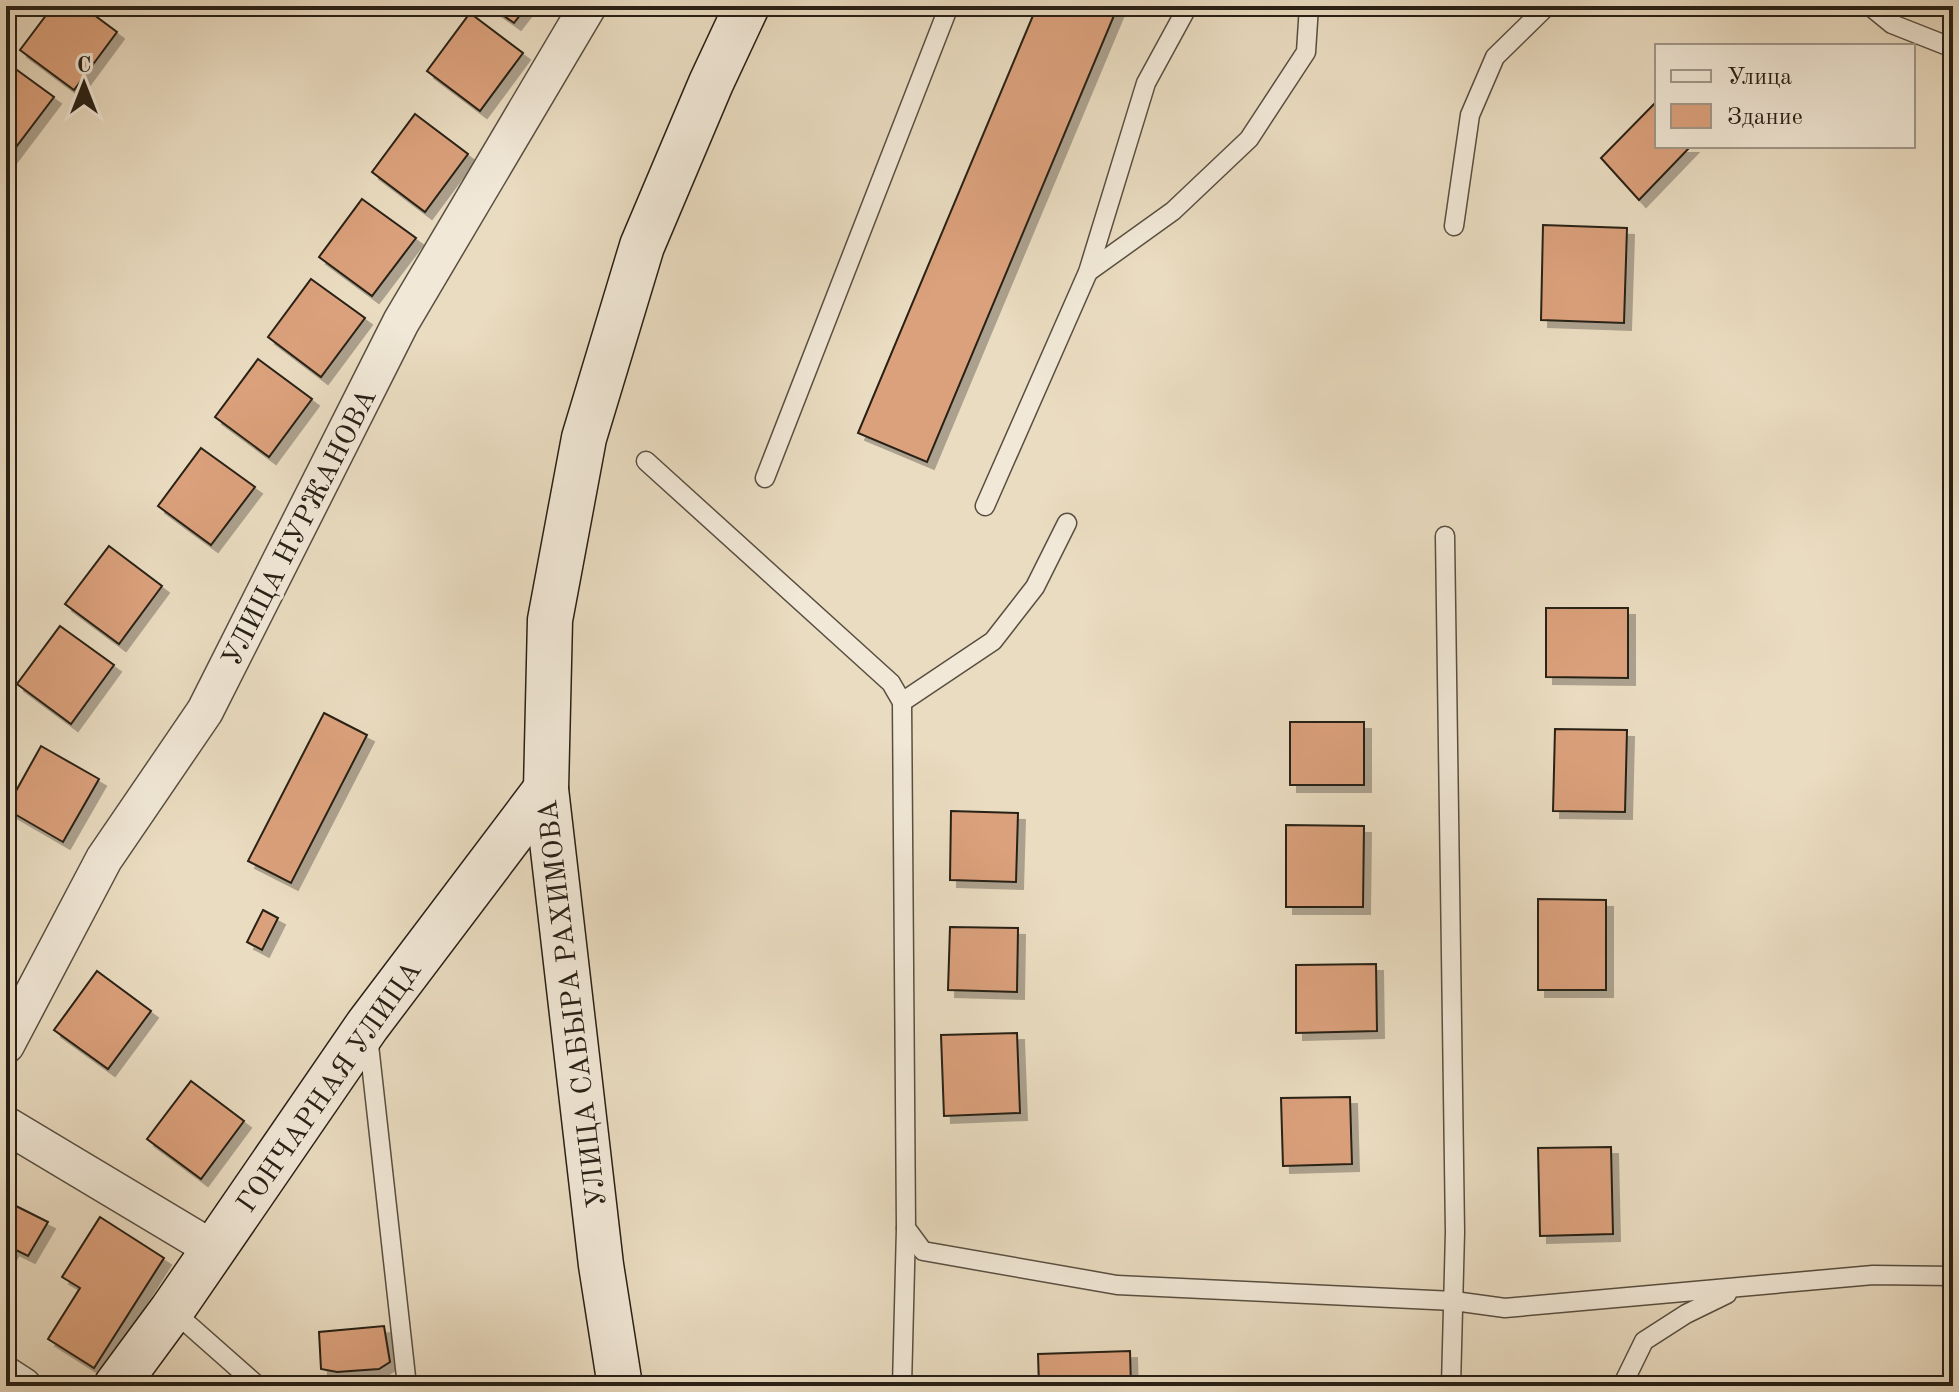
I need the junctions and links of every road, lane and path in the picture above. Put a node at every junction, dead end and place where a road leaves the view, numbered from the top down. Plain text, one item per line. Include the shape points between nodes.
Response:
1 (588, 6) edge
2 (747, 6) edge
3 (949, 6) edge
4 (1188, 6) edge
5 (1309, 6) edge
6 (1547, 6) edge
7 (1870, 6) edge
8 (1953, 48) edge
9 (1454, 226) dead end
10 (1088, 272) junction
11 (646, 461) dead end
12 (765, 478) dead end
13 (985, 506) dead end
14 (1067, 523) dead end
15 (1445, 536) dead end
16 (902, 702) junction
17 (546, 789) junction
18 (367, 1026) junction
19 (6, 1045) edge
20 (6, 1125) edge
21 (906, 1228) junction
22 (213, 1249) junction
23 (1953, 1276) edge
24 (1741, 1287) junction
25 (1454, 1301) junction
26 (172, 1310) junction
27 (6, 1375) edge
28 (23, 1386) edge
29 (116, 1386) edge
30 (258, 1386) edge
31 (407, 1386) edge
32 (620, 1386) edge
33 (902, 1386) edge
34 (1451, 1386) edge
35 (1622, 1386) edge

1 - 19 street, УЛИЦА НУРЖАНОВА via 401,322 205,711 104,859
2 - 17 main road, УЛИЦА САБЫРА РАХИМОВА via 642,246 584,438 550,620
3 - 12 lane
4 - 10 lane via 1146,83
5 - 10 lane via 1306,52 1249,139 1173,211
6 - 9 lane via 1495,57 1470,115
7 - 8 lane via 1892,24
10 - 13 lane
11 - 16 lane via 891,683
14 - 16 lane via 1035,587 993,641
15 - 25 lane
16 - 21 lane
17 - 18 main road, ГОНЧАРНАЯ УЛИЦА
17 - 32 main road, УЛИЦА САБЫРА РАХИМОВА
18 - 22 main road, ГОНЧАРНАЯ УЛИЦА
18 - 31 lane
20 - 22 street
21 - 25 lane via 923,1251 1117,1285
21 - 33 lane
22 - 26 main road, ГОНЧАРНАЯ УЛИЦА
23 - 24 lane via 1873,1275
24 - 25 lane via 1505,1308
24 - 35 lane via 1644,1341
25 - 34 lane
26 - 29 main road, ГОНЧАРНАЯ УЛИЦА
26 - 30 lane
27 - 28 street

